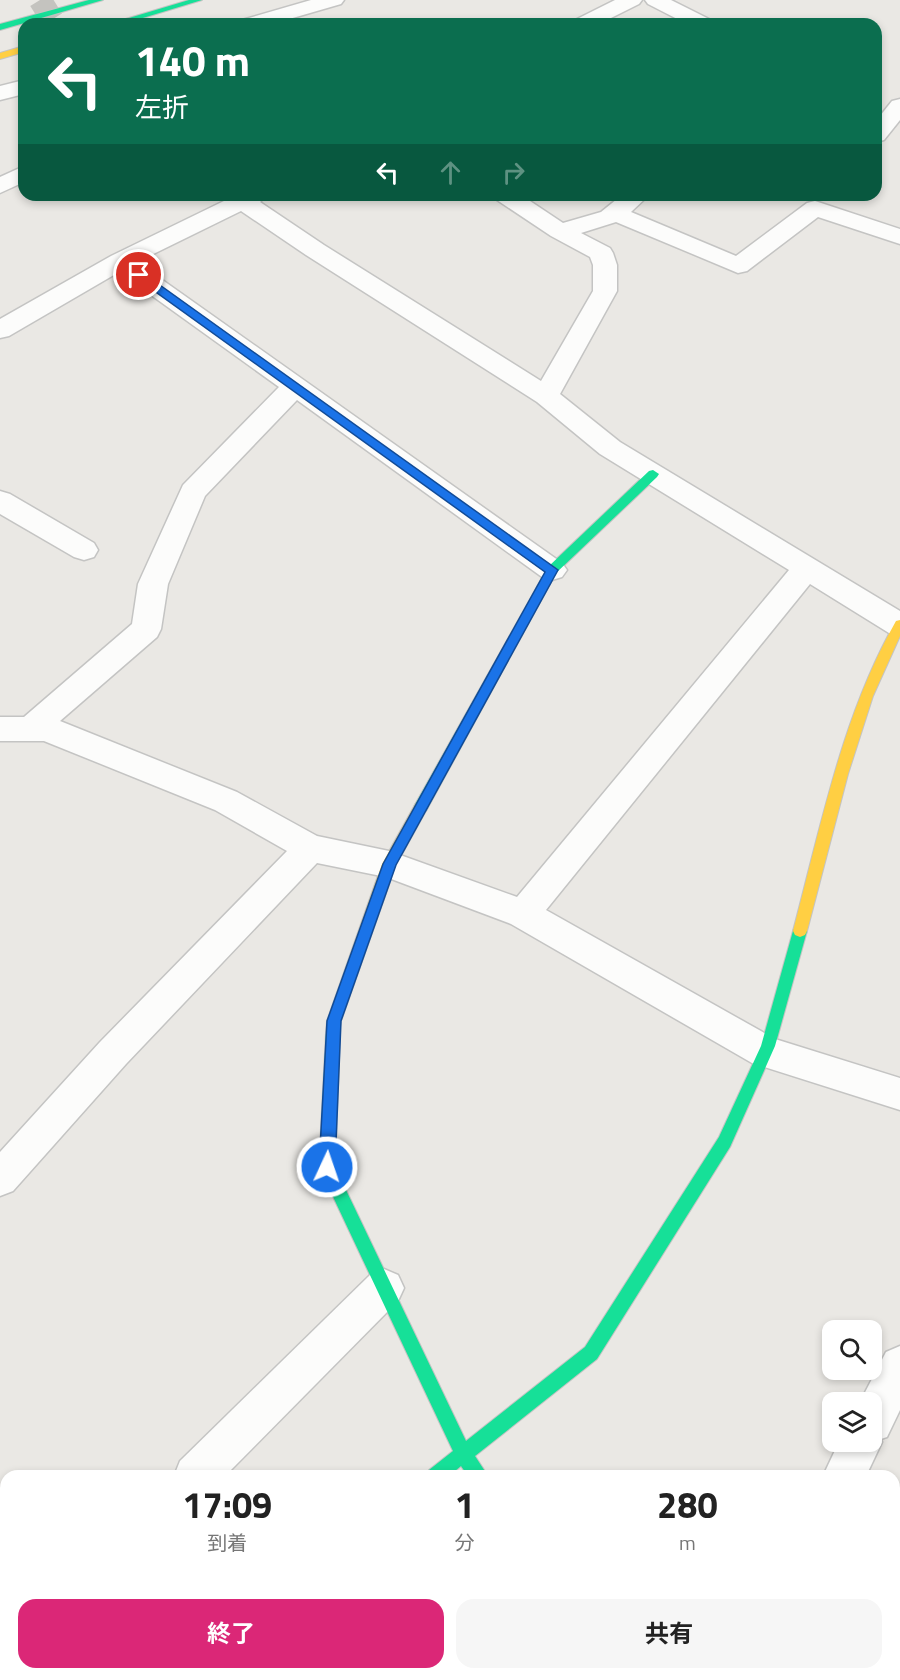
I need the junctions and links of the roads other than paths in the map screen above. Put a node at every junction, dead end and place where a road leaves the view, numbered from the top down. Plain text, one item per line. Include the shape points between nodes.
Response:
1 (99, 0) edge
2 (198, 0) edge
3 (334, 0) edge
4 (632, 0) edge
5 (655, 0) edge
6 (33, 18) edge
7 (134, 18) edge
8 (270, 18) edge
9 (594, 18) edge
10 (692, 18) edge
11 (18, 22) edge
12 (0, 27) edge
13 (18, 51) edge
14 (0, 56) edge
15 (18, 88) edge
16 (0, 93) edge
17 (895, 103) edge
18 (882, 125) edge
19 (18, 176) edge
20 (0, 186) edge
21 (236, 201) edge
22 (250, 201) edge
23 (514, 201) edge
24 (629, 201) edge
25 (821, 202) edge
26 (614, 213) junction
27 (560, 231) junction
28 (900, 237) edge
29 (120, 261) junction
30 (0, 330) edge
31 (295, 386) junction
32 (546, 396) junction
33 (653, 474) junction
34 (0, 501) edge
35 (84, 550) dead end
36 (807, 568) junction
37 (552, 570) junction
38 (900, 625) edge
39 (16, 729) edge
40 (310, 848) junction
41 (389, 864) junction
42 (523, 914) junction
43 (765, 1052) junction
44 (900, 1094) edge
45 (0, 1179) edge
46 (384, 1288) junction
47 (900, 1366) edge
48 (882, 1402) edge
49 (856, 1452) edge
50 (463, 1454) junction
51 (201, 1470) edge
52 (443, 1470) edge
53 (475, 1470) edge
54 (847, 1470) edge

1 - 6 main road
2 - 7 main road
3 - 8 street
4 - 9 street
5 - 10 street
11 - 12 main road
13 - 14 main road
15 - 16 street
17 - 18 street
19 - 20 street
21 - 29 street
22 - 32 street
23 - 27 street
24 - 26 street
25 - 26 street via 738,267
25 - 28 street
26 - 27 street
27 - 32 street via 601,253 605,291
29 - 30 street
29 - 31 street
31 - 37 street
31 - 39 street via 193,492 153,584 146,629
32 - 33 street via 610,448
33 - 36 street
33 - 37 main road
34 - 35 street
36 - 38 street
36 - 42 street
37 - 41 main road
38 - 43 main road via 886,649 857,723
39 - 40 street via 47,729 226,801
40 - 41 street
40 - 45 street via 113,1053
41 - 42 street
41 - 46 main road via 334,1021 327,1167
42 - 43 street
43 - 44 street
43 - 50 main road via 725,1142 591,1353
46 - 50 main road
46 - 51 street
47 - 48 street
49 - 54 street
50 - 52 main road
50 - 53 main road

